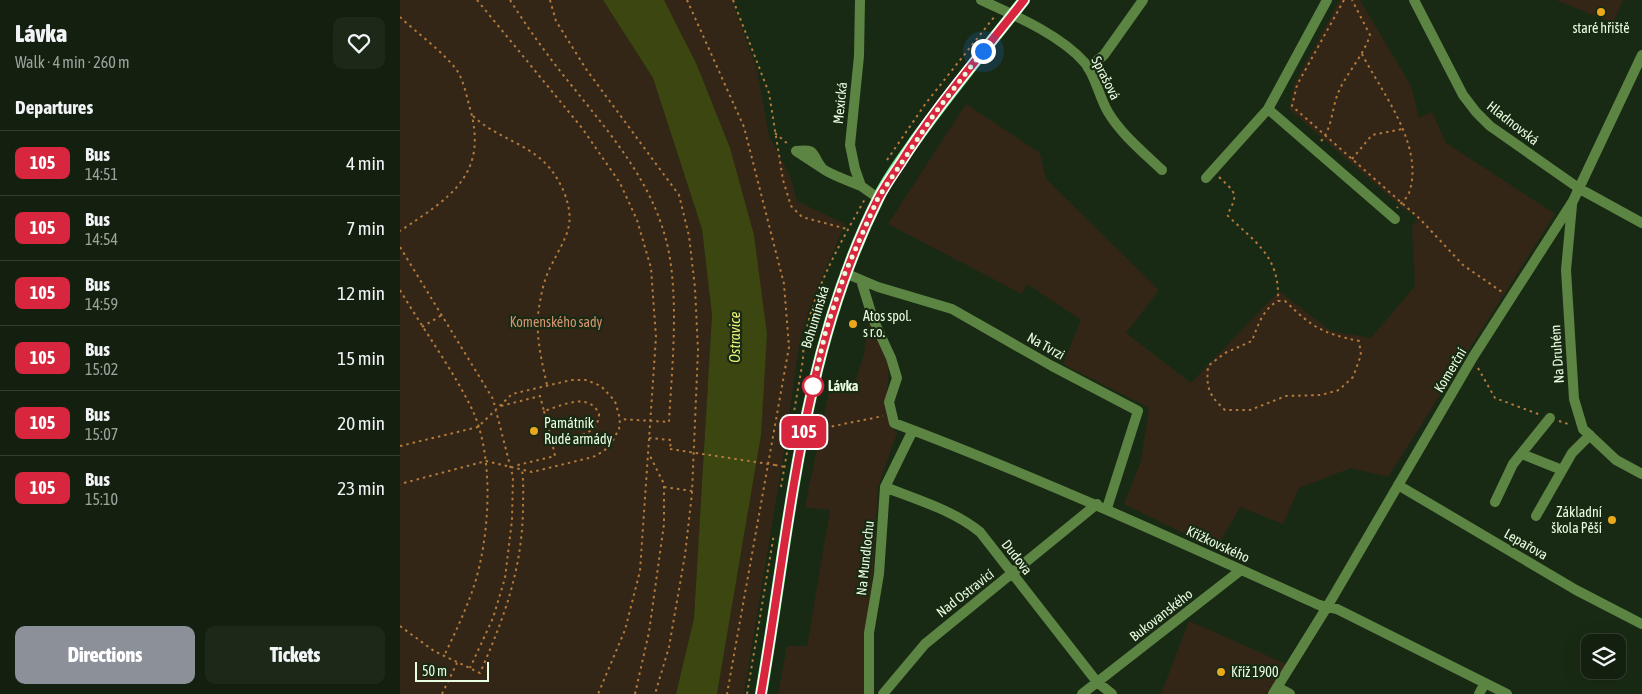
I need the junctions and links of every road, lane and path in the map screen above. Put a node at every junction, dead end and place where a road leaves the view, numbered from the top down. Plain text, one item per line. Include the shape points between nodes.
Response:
1 (477, 0) edge
2 (510, 0) edge
3 (550, 0) edge
4 (687, 0) edge
5 (733, 0) edge
6 (860, 0) edge
7 (981, 0) edge
8 (1024, 0) edge
9 (1143, 0) edge
10 (1327, 0) edge
11 (1344, 0) edge
12 (1352, 0) edge
13 (1414, 0) edge
14 (1012, 14) junction
15 (400, 17) edge
16 (1362, 54) junction
17 (1642, 55) edge
18 (1088, 68) junction
19 (1268, 109) junction
20 (473, 116) junction
21 (1403, 129) junction
22 (774, 133) junction
23 (1326, 136) junction
24 (1315, 149) junction
25 (796, 151) joint
26 (1352, 159) junction
27 (1162, 170) dead end
28 (1209, 175) joint
29 (861, 186) junction
30 (1580, 189) junction
31 (878, 198) junction
32 (1573, 201) junction
33 (1401, 203) junction
34 (1393, 217) joint
35 (1642, 223) edge
36 (400, 231) edge
37 (400, 247) edge
38 (845, 273) junction
39 (861, 280) junction
40 (400, 290) edge
41 (1510, 298) junction
42 (1278, 301) junction
43 (442, 315) junction
44 (422, 327) junction
45 (1473, 357) junction
46 (547, 385) junction
47 (502, 406) junction
48 (544, 410) junction
49 (496, 412) junction
50 (890, 414) junction
51 (1550, 418) junction
52 (620, 419) junction
53 (650, 420) junction
54 (478, 427) junction
55 (819, 428) dead end
56 (913, 430) junction
57 (1587, 432) junction
58 (649, 438) junction
59 (552, 442) junction
60 (400, 446) edge
61 (649, 454) junction
62 (1522, 454) junction
63 (486, 461) junction
64 (511, 467) junction
65 (784, 467) junction
66 (522, 470) junction
67 (1562, 470) junction
68 (1642, 474) edge
69 (400, 484) edge
70 (1398, 485) junction
71 (885, 487) junction
72 (664, 488) junction
73 (692, 491) junction
74 (780, 496) dead end
75 (1495, 502) dead end
76 (1097, 504) junction
77 (1107, 508) junction
78 (1536, 516) dead end
79 (774, 534) dead end
80 (1242, 570) junction
81 (1013, 573) junction
82 (1327, 607) junction
83 (1642, 624) edge
84 (400, 626) edge
85 (444, 656) junction
86 (457, 662) junction
87 (470, 668) junction
88 (1097, 682) junction
89 (1485, 683) junction
90 (1275, 691) edge
91 (442, 694) edge
92 (598, 694) edge
93 (635, 694) edge
94 (655, 694) edge
95 (727, 694) edge
96 (747, 694) edge
97 (761, 694) edge
98 (868, 694) edge
99 (883, 694) edge
100 (1082, 694) edge
101 (1112, 694) edge
102 (1290, 694) edge
103 (1479, 694) edge
104 (1507, 694) edge

1 - 53 path via 603,157 620,183 637,220 651,268 656,314
2 - 53 path via 570,84 625,152 650,198 664,235 673,308 668,422
3 - 73 path via 556,21 586,69 680,195 689,236 696,297 698,350
4 - 95 path via 744,127 784,284 789,347
5 - 22 path via 769,93
6 - 29 street, Mexická via 859,56 850,145
7 - 14 street, Sprašová
8 - 14 main road, Bohumínská
9 - 18 street via 1104,55
10 - 19 street
11 - 23 path via 1297,85 1292,106
12 - 16 path via 1370,35
13 - 30 street, Hladnovská via 1463,95 1476,112 1490,126
14 - 18 street, Sprašová via 1067,48
14 - 31 main road, Bohumínská via 935,113
15 - 20 path via 456,69
16 - 21 path
16 - 23 path via 1338,92
17 - 30 street, Komerční
18 - 27 street, Sprašová via 1111,117
19 - 24 street
19 - 28 street
20 - 36 path via 472,157 467,177 443,201
20 - 46 path via 543,161 555,175 567,200 569,232 546,277 538,315 538,337
21 - 26 path via 1372,135
21 - 33 path via 1409,148 1411,176 1409,194
22 - 25 path
22 - 65 path via 783,180 794,211 848,230 814,304 803,340 803,360
23 - 24 path
23 - 26 path
24 - 34 street
25 - 29 street via 807,150 816,155 822,168
26 - 33 path
28 - 42 path via 1234,191 1235,200 1227,215 1269,255 1279,282
29 - 31 street
30 - 32 street, Komerční
30 - 35 street, Hladnovská
31 - 38 main road, Bohumínská
32 - 41 street, Komerční
32 - 57 street, Na Druhém via 1566,270 1574,399
33 - 34 path
33 - 41 path via 1463,265
37 - 43 path
38 - 39 street, Na Tvrzi
38 - 97 main road, Bohumínská via 817,366
39 - 50 street via 897,378 889,402
39 - 77 street, Na Tvrzi via 952,309 1138,411
40 - 44 path
41 - 45 street, Komerční
42 - 42 path via 1270,305 1263,315 1252,341 1225,353 1208,366 1206,384 1213,398 1225,410 1250,410 1286,396 1321,395 1339,390 1353,377 1360,355 1359,341 1328,334 1305,320 1286,301
43 - 44 path
43 - 49 path via 493,399
44 - 54 path via 471,408
45 - 51 path via 1495,398
45 - 70 street, Komerční
46 - 47 path via 512,394
46 - 52 path via 579,379 594,382 611,396
47 - 48 path via 540,396
47 - 49 path
48 - 59 path
48 - 59 path via 583,401 593,404 599,414 589,432
49 - 54 path
49 - 64 path
50 - 55 path
50 - 56 street, Křížkovského via 894,423
51 - 57 path
51 - 62 street
52 - 53 path
52 - 66 path via 615,438 598,454 532,472
53 - 58 path
54 - 60 path
54 - 63 path
56 - 71 street, Na Mundlochu
56 - 76 street, Křížkovského
57 - 67 street
57 - 68 street, Na Druhém via 1616,460
58 - 61 path
58 - 65 path, bridge via 671,440 670,449
59 - 64 path via 555,456
61 - 72 path via 658,468
61 - 92 path via 640,571 625,630
62 - 67 street
62 - 75 street via 1513,464
63 - 64 path
63 - 69 path
63 - 85 path via 483,553 468,603
64 - 66 path
64 - 87 path via 513,512 505,578 493,618
65 - 74 path
66 - 87 path via 523,517 515,581 480,673
67 - 78 street
70 - 82 street, Komerční
70 - 83 street, Lepařova via 1576,590
71 - 81 street, Dudova via 967,522 980,532
71 - 98 street, Na Mundlochu via 879,574 869,633
72 - 73 path
72 - 93 path via 664,524 655,591
73 - 94 path via 674,620
76 - 77 street, Křížkovského
76 - 81 street, Nad Ostravicí
77 - 80 street, Křížkovského
79 - 96 path
80 - 82 street, Křížkovského
80 - 88 street, Bukovanského
81 - 88 street, Dudova
81 - 99 street, Nad Ostravicí via 925,644
82 - 89 street, Křížkovského via 1337,609
82 - 90 street, Komerční
84 - 85 path
85 - 86 path
86 - 87 path
86 - 91 path
88 - 100 street, Bukovanského
88 - 101 street
89 - 103 street
89 - 104 street, Křížkovského
90 - 102 street

